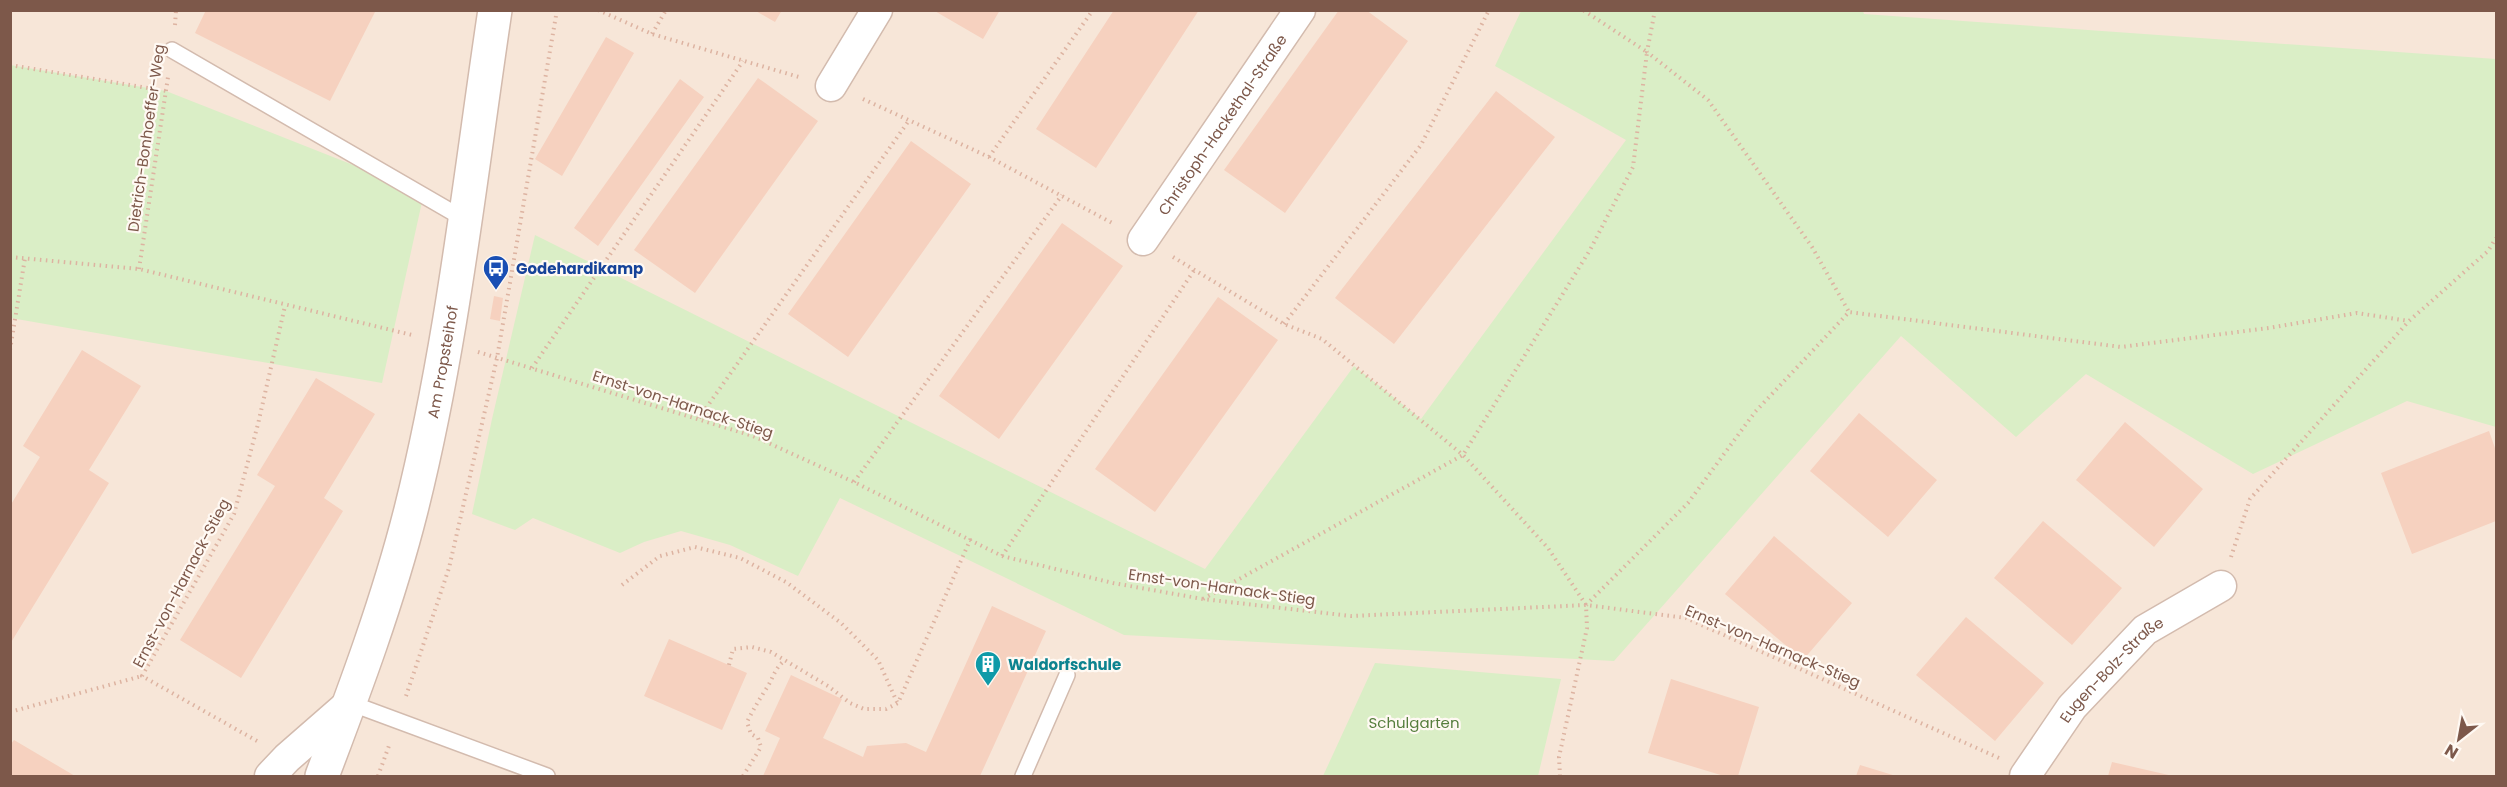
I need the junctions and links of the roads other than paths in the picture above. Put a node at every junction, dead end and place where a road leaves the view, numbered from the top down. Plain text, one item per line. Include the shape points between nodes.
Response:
1 (495, 10) edge
2 (877, 10) edge
3 (1300, 10) edge
4 (172, 50) road end
5 (831, 86) dead end
6 (464, 219) junction
7 (1143, 240) dead end
8 (2221, 586) road end
9 (1067, 675) dead end
10 (350, 703) junction
11 (279, 767) edge
12 (2027, 773) edge
13 (322, 777) edge
14 (547, 777) edge
15 (1023, 777) edge

1 - 6 street, Am Propsteihof
2 - 5 street
3 - 7 street, Christoph-Hackethal-Straße
4 - 6 lane
6 - 10 street, Am Propsteihof via 446,342 411,510
8 - 12 street, Eugen-Bolz-Straße via 2145,630 2072,707
9 - 15 lane
10 - 11 street, Am Propsteihof
10 - 13 street, Am Propsteihof
10 - 14 lane

